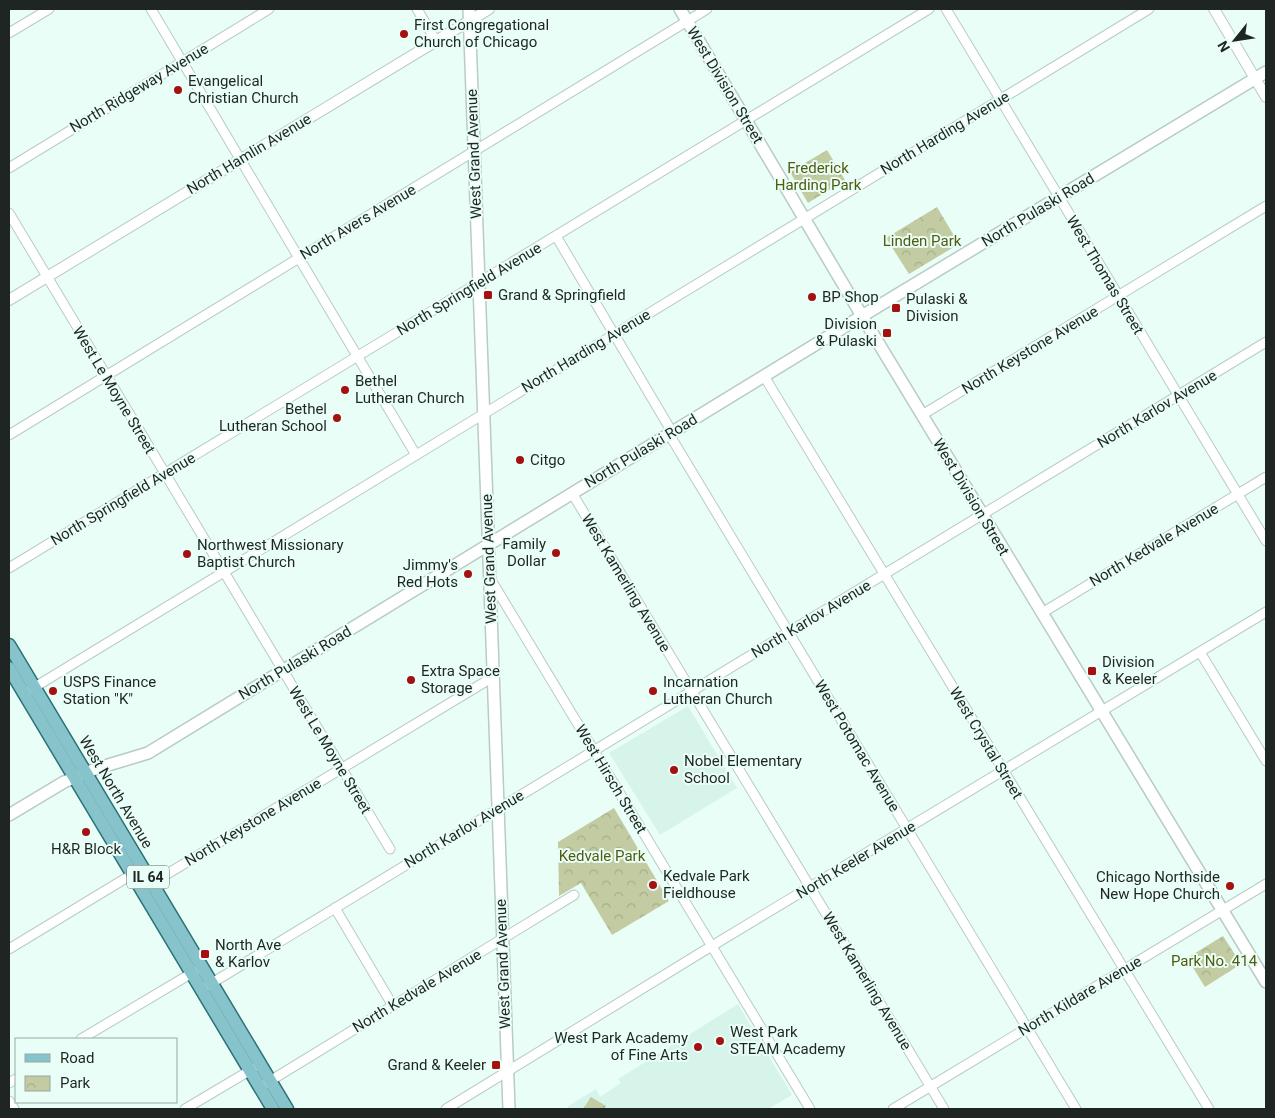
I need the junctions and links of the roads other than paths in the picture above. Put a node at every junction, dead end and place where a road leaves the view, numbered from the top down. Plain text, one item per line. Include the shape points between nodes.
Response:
1 (49, 9) edge
2 (150, 9) edge
3 (269, 9) edge
4 (417, 9) edge
5 (468, 9) edge
6 (489, 9) edge
7 (680, 9) edge
8 (707, 9) edge
9 (929, 9) edge
10 (946, 9) edge
11 (1149, 9) edge
12 (1214, 9) edge
13 (469, 21) junction
14 (687, 21) junction
15 (9, 33) edge
16 (436, 41) junction
17 (182, 62) junction
18 (1266, 72) edge
19 (1255, 79) junction
20 (1266, 97) edge
21 (1000, 99) junction
22 (746, 120) junction
23 (475, 151) junction
24 (240, 160) junction
25 (9, 168) edge
26 (1058, 198) junction
27 (1266, 206) edge
28 (9, 213) edge
29 (804, 218) junction
30 (556, 236) junction
31 (299, 258) junction
32 (47, 277) junction
33 (478, 283) junction
34 (1118, 296) junction
35 (9, 300) edge
36 (862, 316) junction
37 (614, 334) junction
38 (1266, 342) edge
39 (358, 356) junction
40 (106, 376) junction
41 (764, 376) junction
42 (1178, 396) junction
43 (483, 414) junction
44 (922, 415) junction
45 (670, 433) junction
46 (9, 435) edge
47 (416, 455) junction
48 (164, 474) junction
49 (1266, 477) edge
50 (572, 494) junction
51 (1238, 494) junction
52 (982, 514) junction
53 (1266, 541) edge
54 (488, 545) junction
55 (9, 568) edge
56 (223, 572) junction
57 (884, 574) junction
58 (489, 578) junction
59 (1266, 612) edge
60 (1042, 613) junction
61 (788, 632) junction
62 (9, 645) edge
63 (1200, 652) junction
64 (282, 671) junction
65 (14, 675) edge
66 (493, 677) junction
67 (29, 690) junction
68 (692, 691) junction
69 (1102, 712) junction
70 (594, 751) junction
71 (1266, 761) edge
72 (342, 769) junction
73 (1004, 771) junction
74 (80, 776) junction
75 (498, 809) junction
76 (9, 815) edge
77 (907, 829) junction
78 (390, 849) dead end
79 (137, 871) junction
80 (1266, 884) edge
81 (147, 887) junction
82 (810, 888) junction
83 (574, 895) dead end
84 (335, 908) junction
85 (1222, 910) junction
86 (502, 940) junction
87 (712, 947) junction
88 (9, 949) edge
89 (1125, 969) junction
90 (196, 970) junction
91 (1266, 982) edge
92 (206, 986) junction
93 (393, 1006) junction
94 (1027, 1028) junction
95 (83, 1038) edge
96 (255, 1067) junction
97 (507, 1072) junction
98 (265, 1084) junction
99 (930, 1087) junction
100 (9, 1101) edge
101 (14, 1109) edge
102 (185, 1109) edge
103 (273, 1109) edge
104 (288, 1109) edge
105 (446, 1109) edge
106 (509, 1109) edge
107 (810, 1109) edge
108 (893, 1109) edge
109 (944, 1109) edge
110 (1076, 1109) edge
111 (1209, 1109) edge

1 - 15 street
2 - 17 street
3 - 17 street, North Ridgeway Avenue
4 - 16 street
5 - 13 main road, West Grand Avenue
6 - 13 street, North Hamlin Avenue
7 - 14 main road, West Division Street
8 - 14 street, North Avers Avenue
9 - 22 street, North Springfield Avenue
10 - 21 street, West Thomas Street
11 - 21 street, North Harding Avenue
12 - 19 street
13 - 16 street, North Hamlin Avenue
13 - 23 main road, West Grand Avenue
14 - 22 main road, West Division Street
14 - 23 street, North Avers Avenue
16 - 24 street, North Hamlin Avenue
17 - 24 street
17 - 25 street, North Ridgeway Avenue
18 - 19 main road, North Pulaski Road
19 - 20 street
19 - 26 main road, North Pulaski Road
21 - 26 street, West Thomas Street
21 - 29 street, North Harding Avenue
22 - 29 main road, West Division Street
22 - 30 street, North Springfield Avenue
23 - 31 street, North Avers Avenue
23 - 33 main road, West Grand Avenue
24 - 31 street
24 - 32 street, North Hamlin Avenue
26 - 34 street, West Thomas Street
26 - 36 main road, North Pulaski Road
27 - 34 street, North Keystone Avenue
28 - 32 street, West Le Moyne Street
29 - 36 main road, West Division Street
29 - 37 street, North Harding Avenue
30 - 33 street, North Springfield Avenue
30 - 37 street, West Potomac Avenue
31 - 39 street
31 - 40 street, North Avers Avenue
32 - 35 street, North Hamlin Avenue
32 - 40 street, West Le Moyne Street
33 - 39 street, North Springfield Avenue
33 - 43 main road, West Grand Avenue
34 - 42 street, West Thomas Street
34 - 44 street, North Keystone Avenue
36 - 41 main road, North Pulaski Road
36 - 44 main road, West Division Street
37 - 43 street, North Harding Avenue
37 - 45 street, West Potomac Avenue
38 - 42 street, North Karlov Avenue
39 - 47 street
39 - 48 street, North Springfield Avenue
40 - 46 street, North Avers Avenue
40 - 48 street, West Le Moyne Street
41 - 45 main road, North Pulaski Road
41 - 57 street, West Crystal Street
42 - 51 street, West Thomas Street
42 - 52 street, North Karlov Avenue
43 - 47 street, North Harding Avenue
43 - 54 main road, West Grand Avenue
44 - 52 main road, West Division Street
45 - 50 main road, North Pulaski Road
45 - 61 street, West Potomac Avenue
47 - 56 street, North Harding Avenue
48 - 55 street, North Springfield Avenue
48 - 56 street, West Le Moyne Street
49 - 51 street, North Kedvale Avenue
50 - 54 main road, North Pulaski Road
50 - 68 street, West Kamerling Avenue
51 - 53 street, West Thomas Street
51 - 60 street, North Kedvale Avenue
52 - 57 street, North Karlov Avenue
52 - 60 main road, West Division Street
54 - 58 main road, West Grand Avenue
54 - 64 main road, North Pulaski Road
56 - 64 street, West Le Moyne Street
56 - 67 street, North Harding Avenue
57 - 61 street, North Karlov Avenue
57 - 73 street, West Crystal Street
58 - 66 main road, West Grand Avenue
58 - 70 street, West Hirsch Street
59 - 63 street, North Keeler Avenue
60 - 69 main road, West Division Street
61 - 68 street, North Karlov Avenue
61 - 77 street, West Potomac Avenue
62 - 65 main road, West North Avenue / IL 64
63 - 69 street, North Keeler Avenue
63 - 71 street
64 - 72 street, West Le Moyne Street
64 - 74 main road, North Pulaski Road via 148,753
65 - 67 main road, West North Avenue / IL 64
66 - 72 street, North Keystone Avenue
66 - 75 main road, West Grand Avenue
67 - 74 main road, West North Avenue / IL 64
68 - 70 street, North Karlov Avenue
68 - 82 street, West Kamerling Avenue
69 - 73 street, North Keeler Avenue
69 - 85 main road, West Division Street
70 - 75 street, North Karlov Avenue
70 - 87 street, West Hirsch Street
72 - 78 street, West Le Moyne Street
72 - 81 street, North Keystone Avenue
73 - 77 street, North Keeler Avenue
73 - 89 street, West Crystal Street
74 - 76 main road, North Pulaski Road
74 - 79 main road, West North Avenue / IL 64
75 - 84 street, North Karlov Avenue
75 - 86 main road, West Grand Avenue
77 - 82 street, North Keeler Avenue
77 - 94 street, West Potomac Avenue
79 - 81 main road, West North Avenue / IL 64
79 - 88 street
80 - 85 street, North Kildare Avenue
81 - 90 main road, West North Avenue / IL 64
82 - 87 street, North Keeler Avenue
82 - 99 street, West Kamerling Avenue
83 - 86 street, North Kedvale Avenue
84 - 92 street, North Karlov Avenue
84 - 93 street
85 - 89 street, North Kildare Avenue
85 - 91 main road, West Division Street
86 - 93 street, North Kedvale Avenue
86 - 97 main road, West Grand Avenue
87 - 97 street, North Keeler Avenue
87 - 107 street, West Hirsch Street
89 - 94 street, North Kildare Avenue
89 - 111 street, West Crystal Street
90 - 92 main road, West North Avenue / IL 64
90 - 95 street
92 - 96 main road, West North Avenue / IL 64
93 - 98 street, North Kedvale Avenue
94 - 99 street, North Kildare Avenue
94 - 110 street, West Potomac Avenue
96 - 98 main road, West North Avenue / IL 64
96 - 102 street
97 - 105 street, North Keeler Avenue
97 - 106 main road, West Grand Avenue
98 - 103 main road, West North Avenue / IL 64
98 - 104 main road, West North Avenue / IL 64
99 - 108 street, North Kildare Avenue
99 - 109 street, West Kamerling Avenue
100 - 101 street

